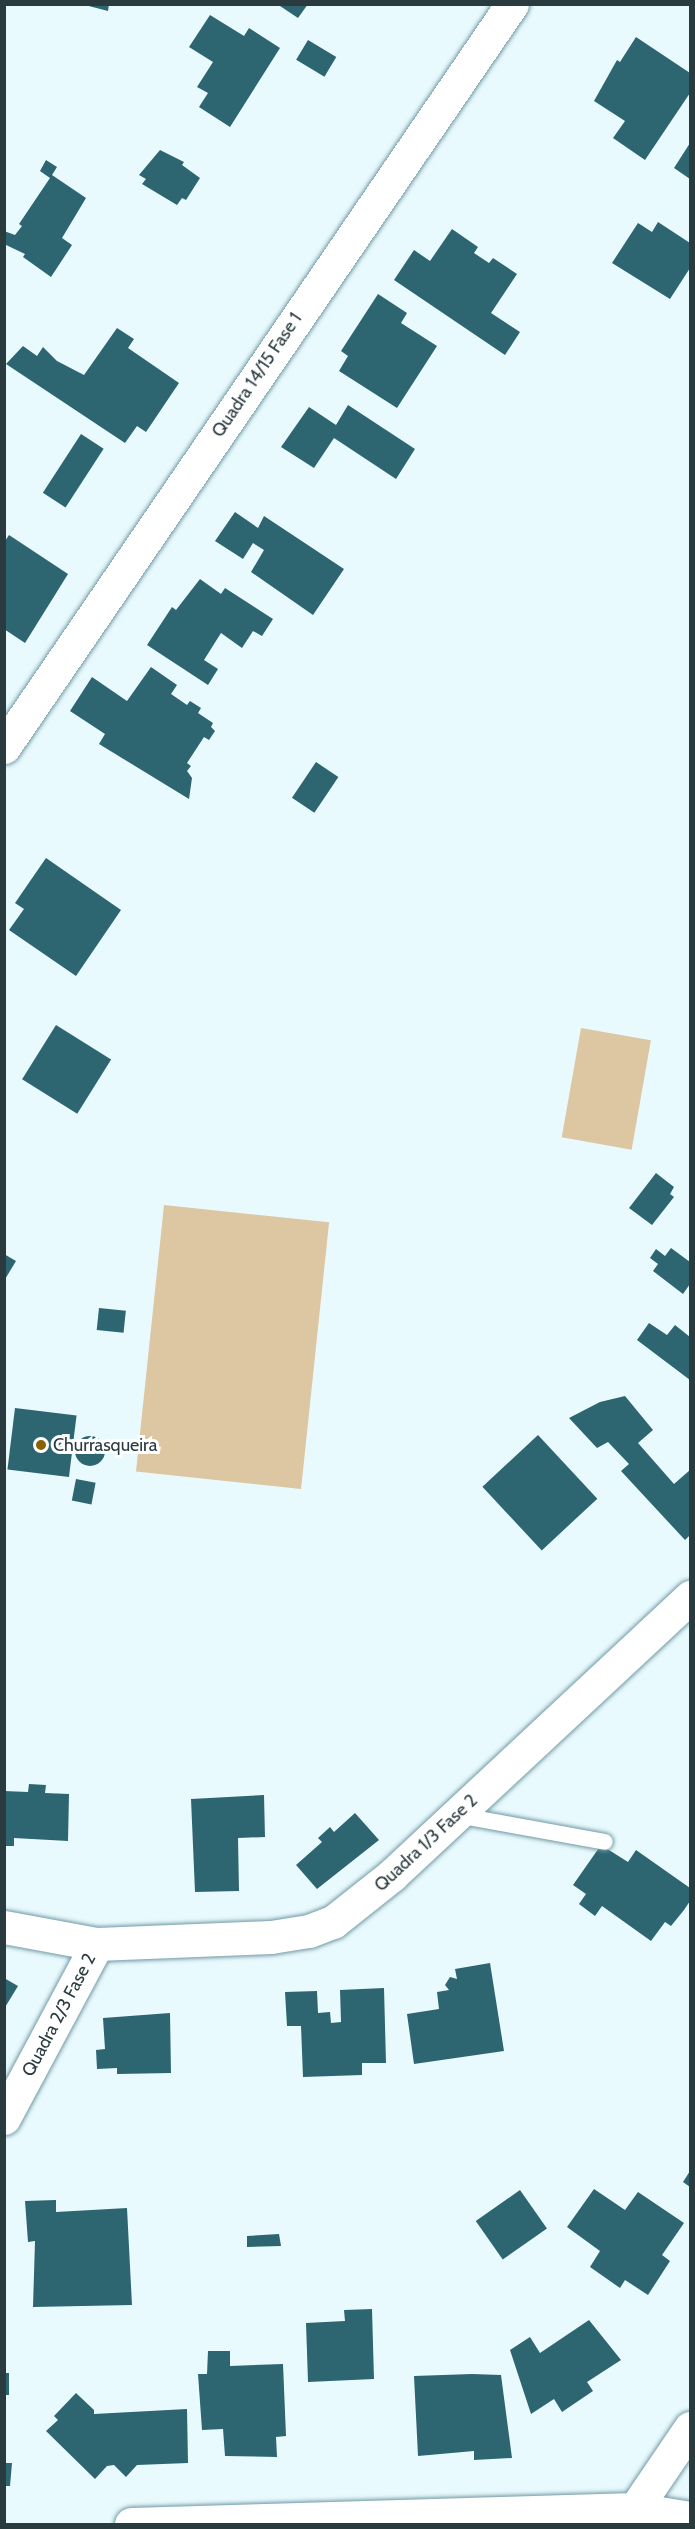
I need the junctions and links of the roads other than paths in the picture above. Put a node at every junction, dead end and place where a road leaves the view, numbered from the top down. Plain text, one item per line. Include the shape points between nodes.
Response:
1 (512, 4) edge
2 (4, 747) edge
3 (690, 1597) edge
4 (457, 1815) junction
5 (605, 1842) dead end
6 (4, 1927) edge
7 (97, 1944) junction
8 (4, 2118) edge
9 (690, 2428) edge
10 (632, 2517) edge
11 (690, 2518) edge
12 (131, 2524) edge

1 - 2 street, Quadra 14/15 Fase 1
3 - 4 street, Quadra 1/3 Fase 2
4 - 5 lane
4 - 7 street, Quadra 1/3 Fase 2 via 359,1904 333,1922 309,1931 270,1937
6 - 7 street, Quadra 1/3 Fase 2
7 - 8 street, Quadra 2/3 Fase 2
9 - 10 street
10 - 11 street
10 - 12 street

